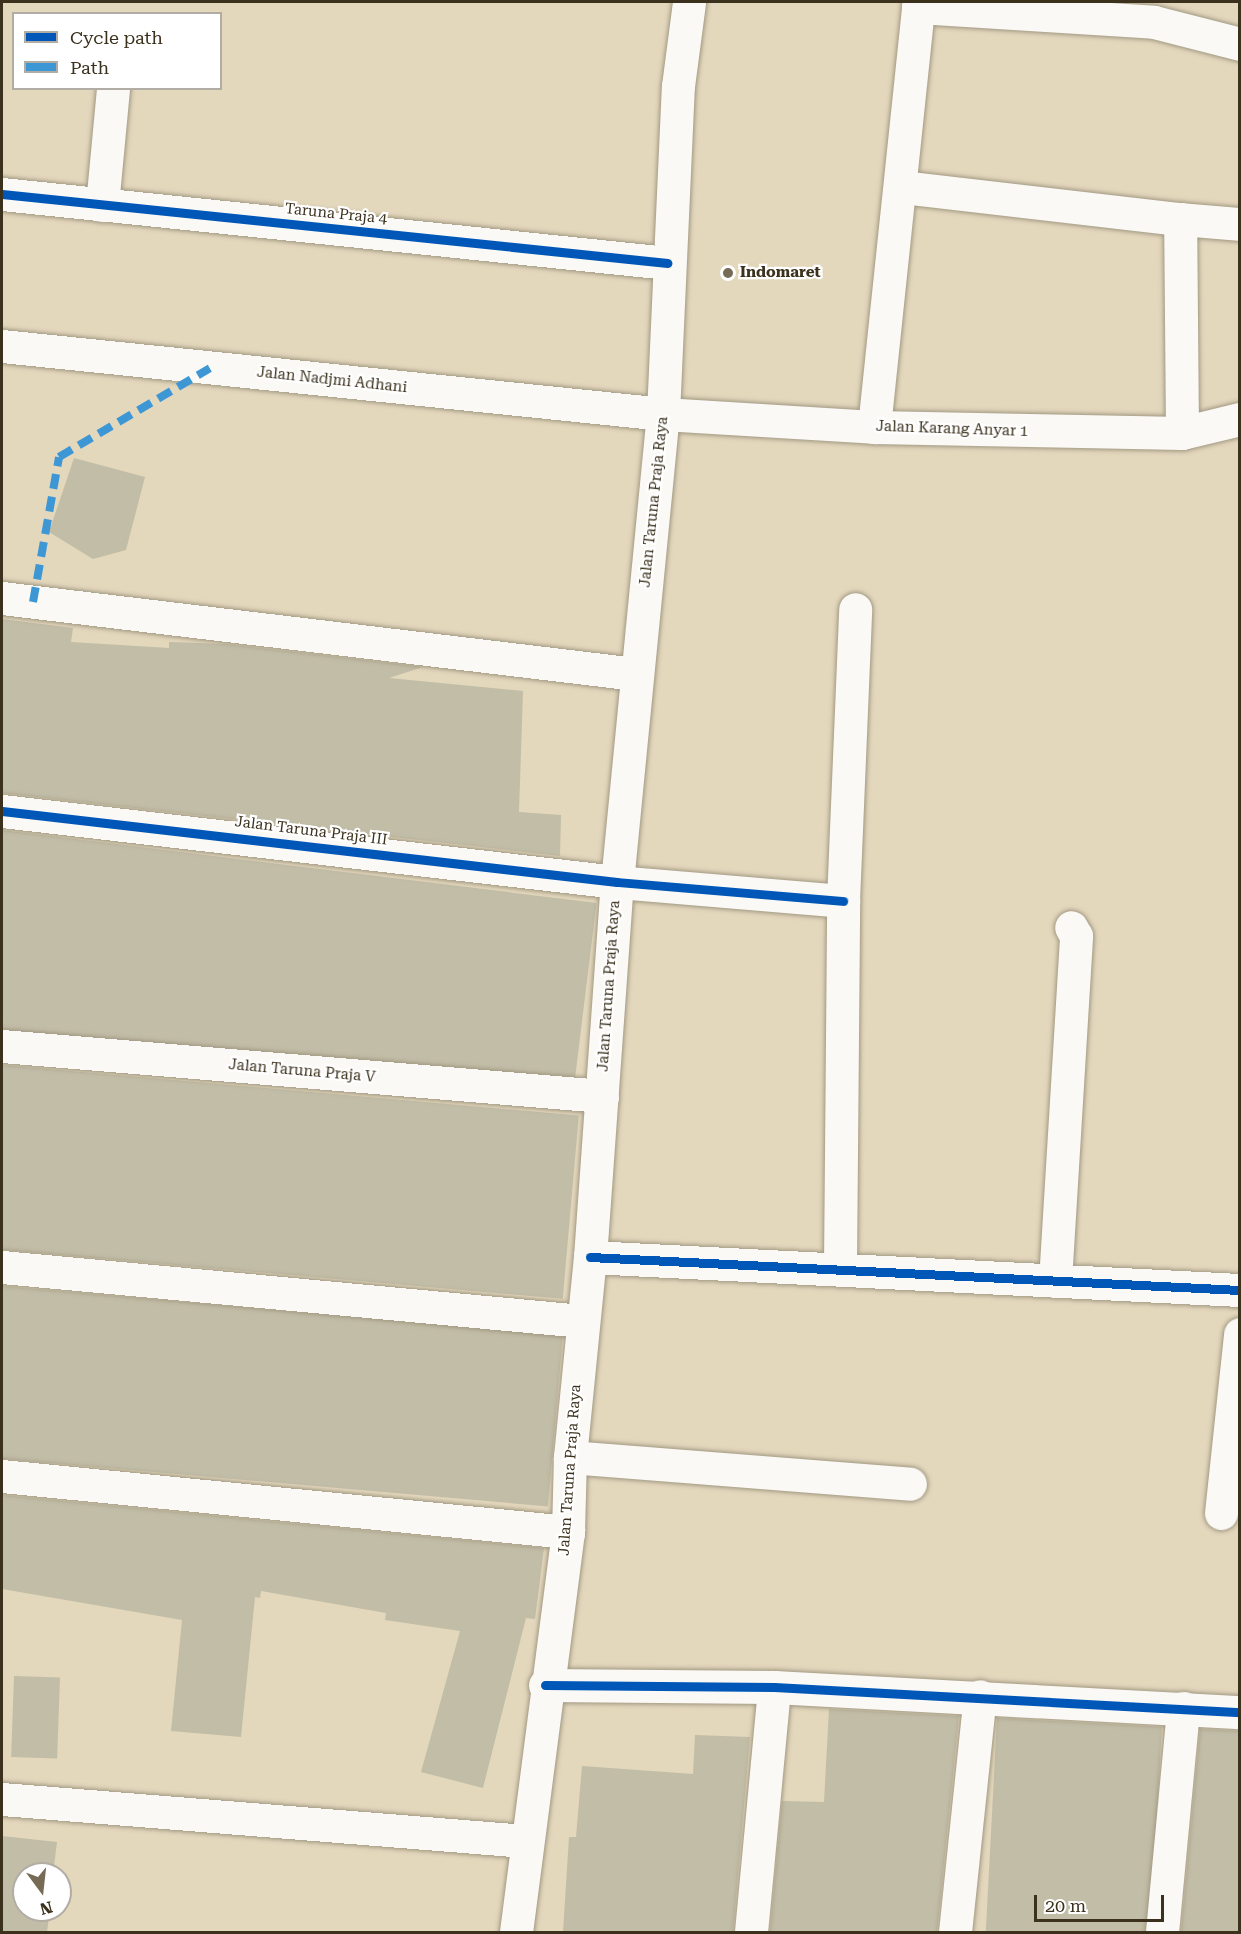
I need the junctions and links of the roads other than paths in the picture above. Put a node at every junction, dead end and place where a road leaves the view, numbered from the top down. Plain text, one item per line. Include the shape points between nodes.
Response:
1 (689, 2) edge
2 (918, 4) edge
3 (1239, 44) edge
4 (113, 90) edge
5 (902, 187) junction
6 (2, 194) edge
7 (102, 205) junction
8 (1180, 219) junction
9 (1239, 224) edge
10 (667, 263) junction
11 (2, 346) edge
12 (663, 414) junction
13 (1239, 419) edge
14 (874, 427) junction
15 (1182, 433) junction
16 (2, 598) edge
17 (855, 609) dead end
18 (636, 674) junction
19 (2, 811) edge
20 (617, 882) junction
21 (843, 902) junction
22 (1071, 927) dead end
23 (2, 1046) edge
24 (602, 1096) junction
25 (590, 1257) junction
26 (2, 1267) edge
27 (840, 1267) junction
28 (1055, 1281) junction
29 (1239, 1290) edge
30 (582, 1321) junction
31 (1239, 1334) edge
32 (570, 1457) junction
33 (2, 1476) edge
34 (910, 1484) dead end
35 (1221, 1513) dead end
36 (568, 1532) junction
37 (545, 1685) junction
38 (774, 1688) junction
39 (980, 1696) junction
40 (1183, 1708) junction
41 (1239, 1712) edge
42 (2, 1799) edge
43 (525, 1841) junction
44 (516, 1932) edge
45 (751, 1932) edge
46 (955, 1932) edge
47 (1162, 1932) edge

1 - 10 street, Jalan Taruna Praja Raya via 678,86
2 - 3 street via 1154,22
2 - 5 street
4 - 7 street
5 - 8 street
5 - 14 street
6 - 7 street, Taruna Praja 4
7 - 10 street, Taruna Praja 4
8 - 9 street
8 - 15 street
10 - 12 street, Jalan Taruna Praja Raya
11 - 12 street, Jalan Nadjmi Adhani
12 - 14 street, Jalan Karang Anyar 1
12 - 18 street, Jalan Taruna Praja Raya
13 - 15 street, Jalan Karang Anyar 1
14 - 15 street, Jalan Karang Anyar 1
16 - 18 street
17 - 21 street
18 - 20 street, Jalan Taruna Praja Raya
19 - 20 street, Jalan Taruna Praja III
20 - 21 street, Jalan Taruna Praja III
20 - 24 street, Jalan Taruna Praja Raya
21 - 27 street
22 - 28 street via 1076,936
23 - 24 street, Jalan Taruna Praja V
24 - 25 street, Jalan Taruna Praja Raya
25 - 27 street
25 - 30 street, Jalan Taruna Praja Raya
26 - 30 street
27 - 28 street
28 - 29 street
30 - 32 street, Jalan Taruna Praja Raya
31 - 35 street
32 - 34 street
32 - 36 street, Jalan Taruna Praja Raya
33 - 36 street
36 - 37 street, Jalan Taruna Praja Raya
37 - 38 street
37 - 43 street, Jalan Taruna Praja Raya
38 - 39 street
38 - 45 street
39 - 40 street
39 - 46 street
40 - 41 street
40 - 47 street
42 - 43 street
43 - 44 street, Jalan Taruna Praja Raya

